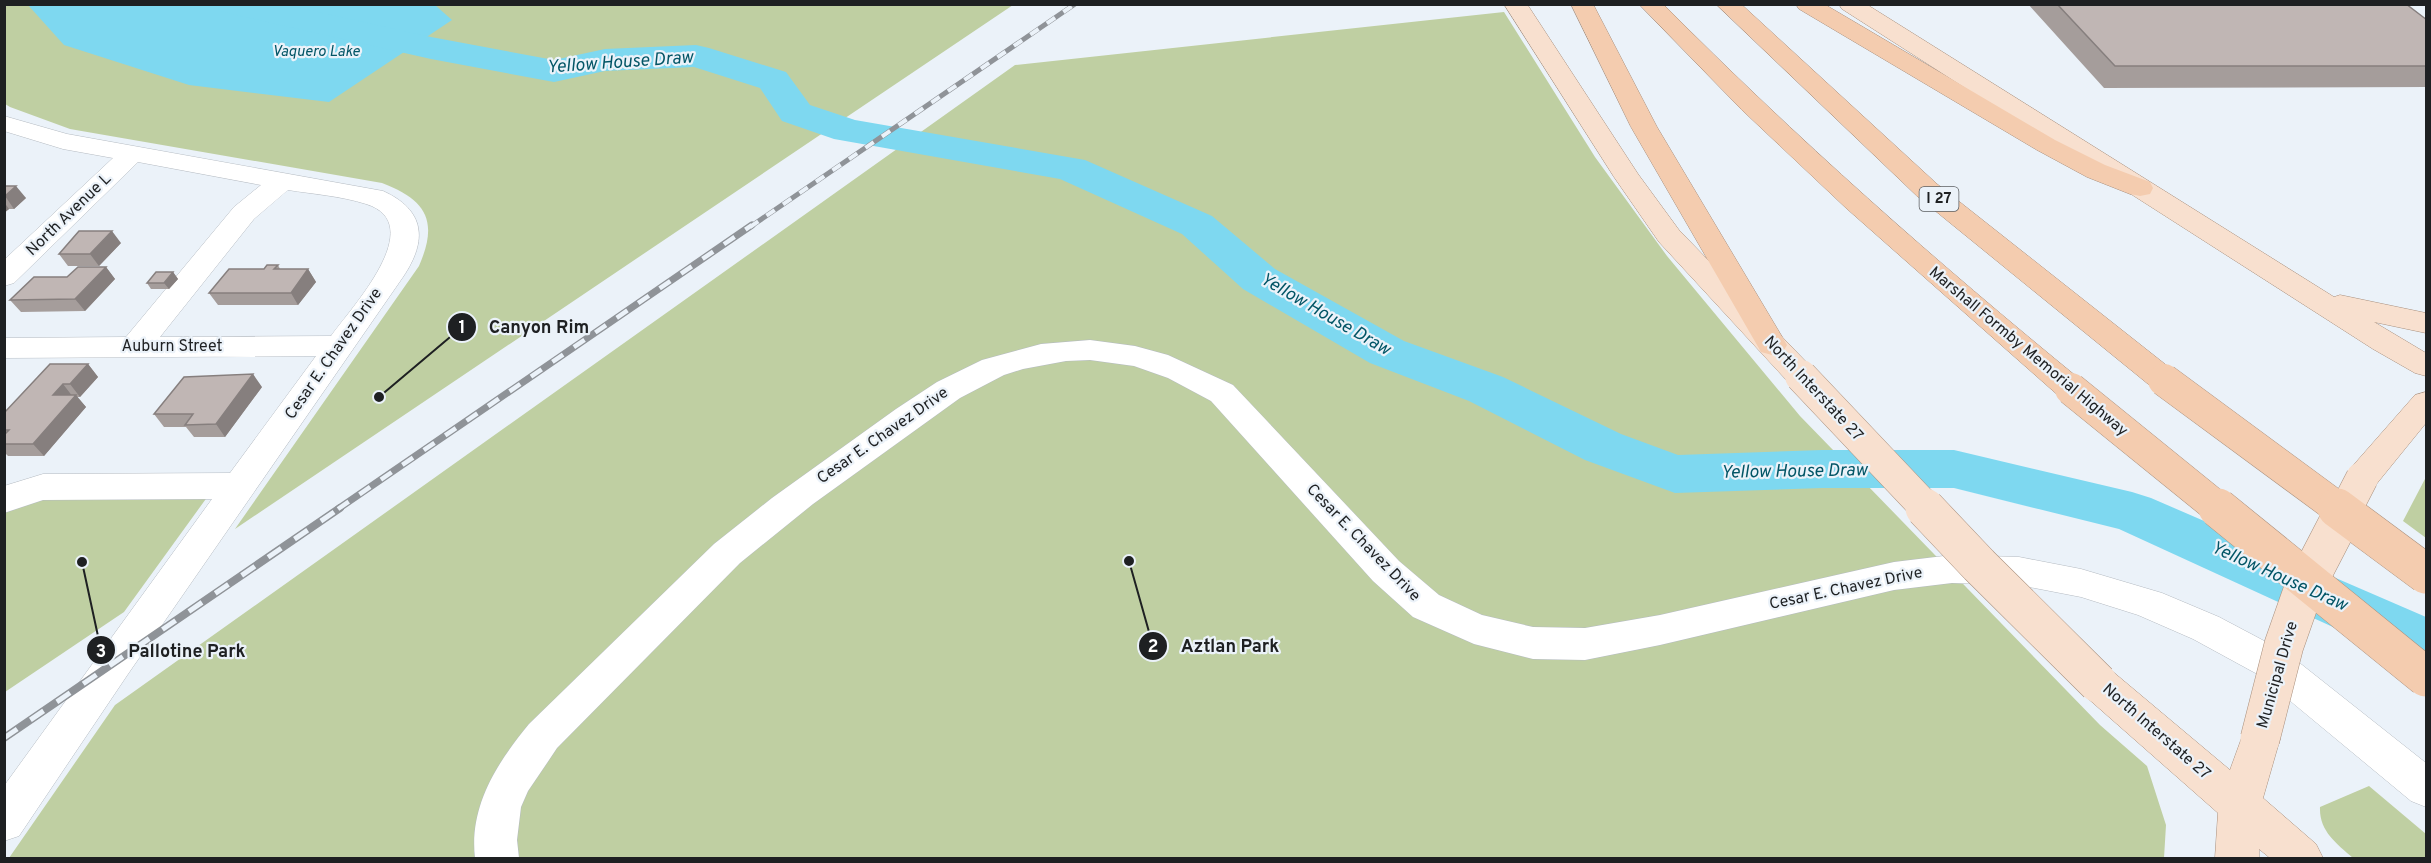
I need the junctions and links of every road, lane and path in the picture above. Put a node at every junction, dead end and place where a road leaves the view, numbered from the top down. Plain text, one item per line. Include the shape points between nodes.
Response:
1 (1515, 4) edge
2 (1582, 4) edge
3 (1650, 4) edge
4 (1727, 4) edge
5 (1807, 4) edge
6 (1850, 4) edge
7 (4, 123) edge
8 (133, 153) junction
9 (283, 180) junction
10 (2140, 188) junction
11 (4, 277) edge
12 (2313, 297) junction
13 (2427, 323) edge
14 (1772, 345) junction
15 (340, 346) junction
16 (135, 347) junction
17 (4, 348) edge
18 (2427, 366) edge
19 (2427, 403) edge
20 (240, 486) junction
21 (4, 500) edge
22 (2427, 574) edge
23 (2427, 677) edge
24 (2427, 788) edge
25 (2240, 804) junction
26 (4, 822) edge
27 (496, 858) edge
28 (2237, 858) edge
29 (2301, 858) edge

1 - 14 main road, North Interstate 27 via 1669,236
2 - 14 highway via 1644,127
3 - 23 highway, Marshall Formby Memorial Highway, bridge via 1813,163 1975,310
4 - 22 highway, I 27, bridge via 1928,190 2164,380
5 - 10 highway via 2046,146
6 - 10 main road
7 - 8 street, Cesar E. Chavez Drive via 63,141
8 - 9 street, Cesar E. Chavez Drive
8 - 11 street, North Avenue L
9 - 15 street, Cesar E. Chavez Drive via 373,197 398,211 407,226 404,247 393,271
9 - 16 street via 244,213
10 - 12 main road
12 - 13 main road
12 - 18 main road
14 - 25 main road, North Interstate 27, bridge via 1978,565 2098,683
15 - 16 street, Auburn Street
15 - 20 street, Cesar E. Chavez Drive
16 - 17 street, Auburn Street
19 - 25 main road, Municipal Drive, bridge via 2362,478 2303,591
20 - 21 street via 44,488
20 - 26 street, Cesar E. Chavez Drive
24 - 27 street, Cesar E. Chavez Drive via 2290,676 2206,628 2149,604 2081,583 2019,571 1952,569 1894,576 1585,644 1533,643 1474,629 1426,606 1386,571 1222,393 1158,361 1115,351 1082,349 1004,363 939,394 736,546 552,728 520,765 503,795 496,820
25 - 28 main road, Municipal Drive
25 - 29 main road, North Interstate 27

